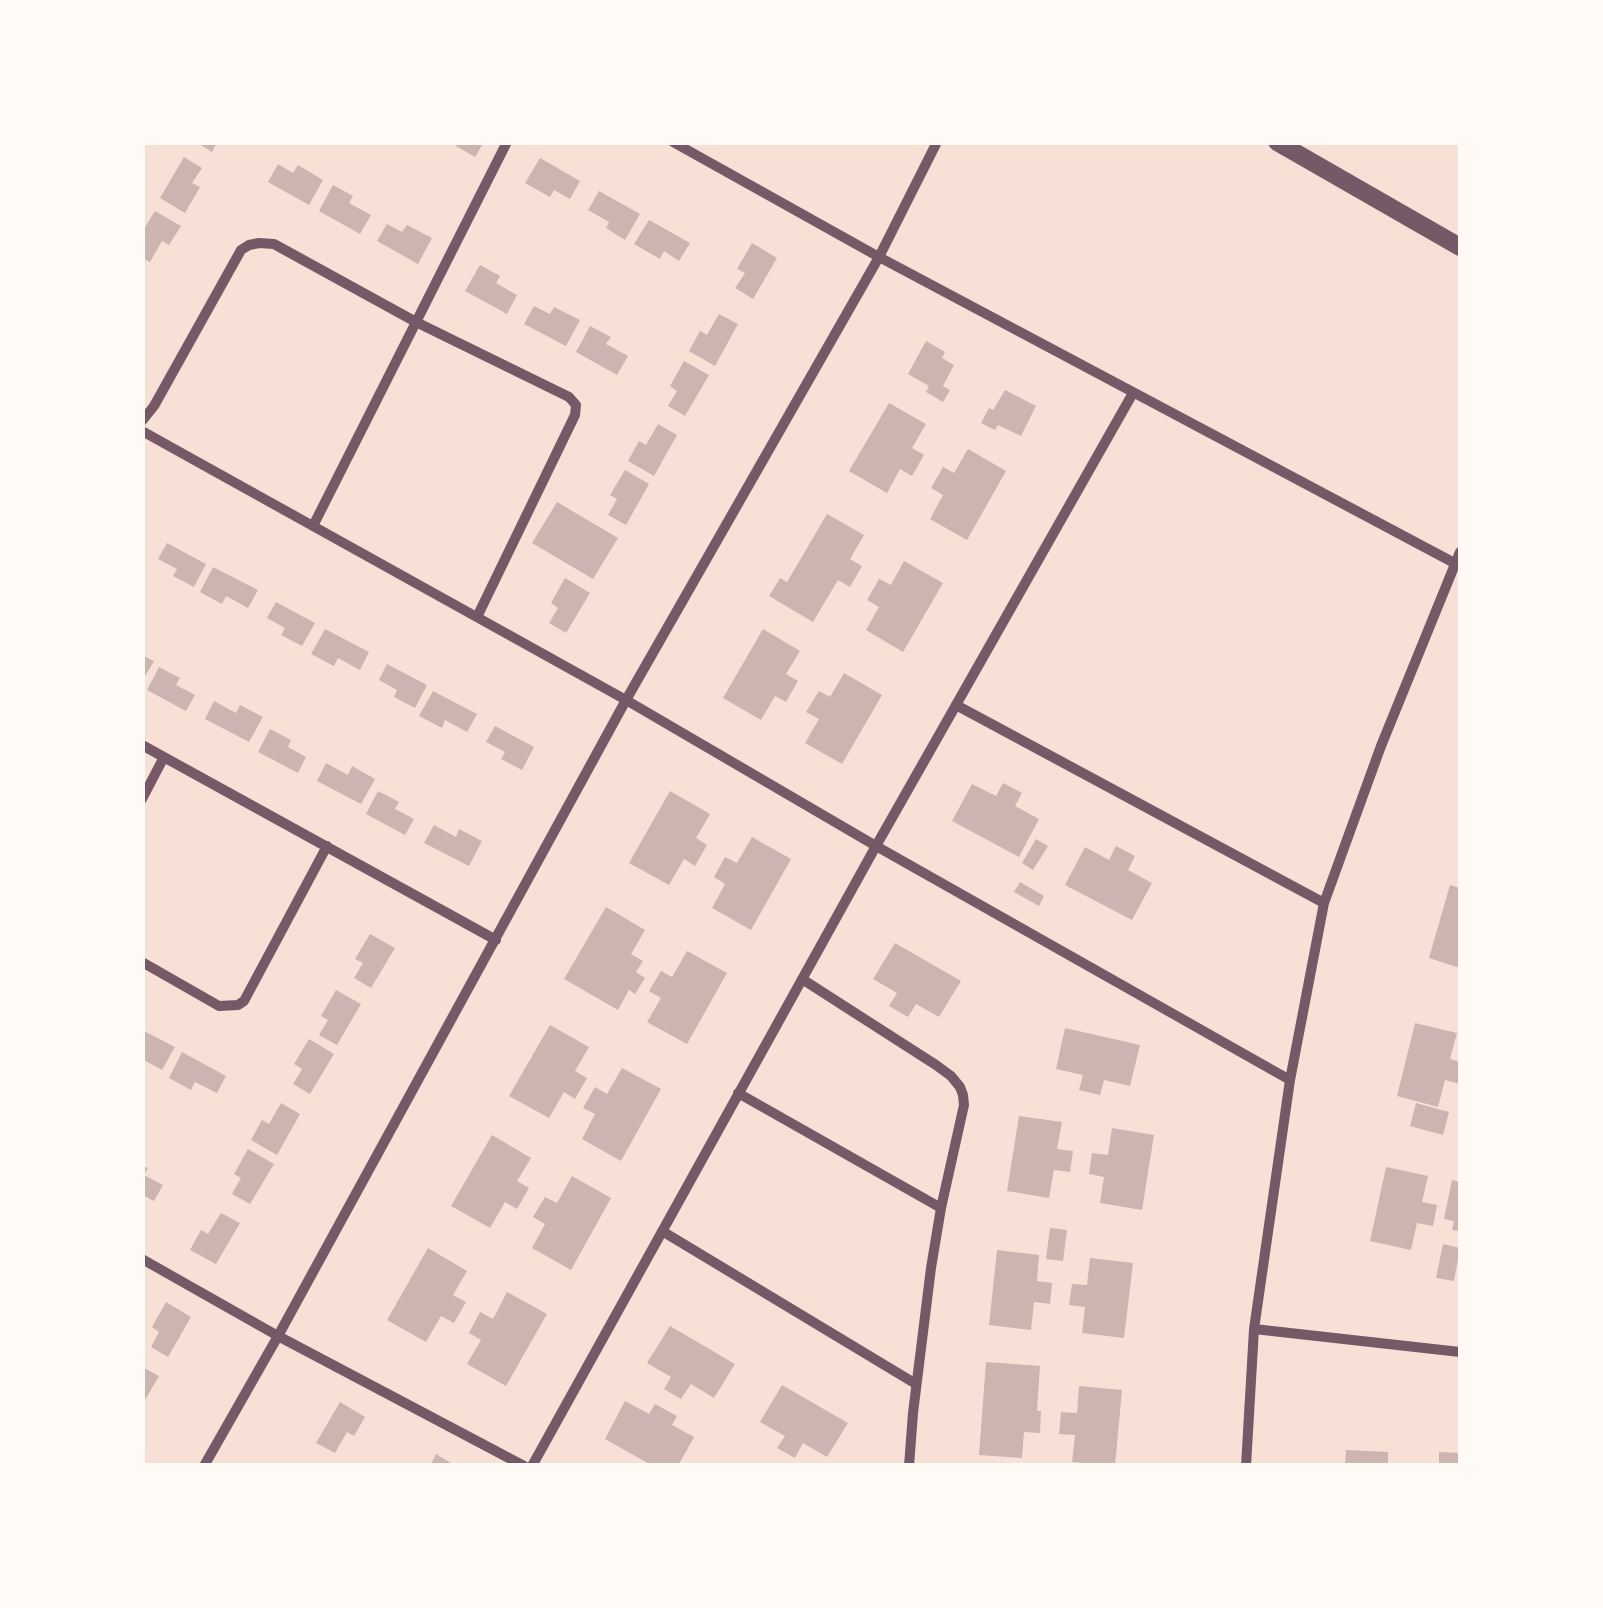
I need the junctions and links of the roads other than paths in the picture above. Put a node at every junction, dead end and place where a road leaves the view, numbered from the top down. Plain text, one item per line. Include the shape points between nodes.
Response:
1 (507, 142) edge
2 (674, 142) edge
3 (937, 142) edge
4 (1276, 142) edge
5 (1460, 246) edge
6 (879, 257) junction
7 (416, 322) junction
8 (1134, 392) junction
9 (142, 422) edge
10 (142, 431) edge
11 (312, 526) junction
12 (1459, 561) edge
13 (476, 616) junction
14 (626, 700) junction
15 (956, 704) junction
16 (142, 746) edge
17 (164, 757) junction
18 (142, 800) edge
19 (326, 846) junction
20 (876, 846) junction
21 (1324, 903) junction
22 (496, 940) junction
23 (142, 962) edge
24 (802, 979) junction
25 (1290, 1080) junction
26 (738, 1092) junction
27 (941, 1208) junction
28 (662, 1231) junction
29 (142, 1260) edge
30 (1254, 1328) junction
31 (278, 1336) junction
32 (1460, 1352) edge
33 (916, 1384) junction
34 (204, 1466) edge
35 (528, 1466) edge
36 (909, 1466) edge
37 (1246, 1466) edge

1 - 7 street
2 - 6 street
3 - 6 street
4 - 5 street
6 - 8 street
6 - 14 street
7 - 9 street via 274,244 249,245
7 - 11 street
7 - 13 street via 576,404
8 - 12 street
8 - 15 street
10 - 11 street
11 - 13 street
12 - 21 street via 1380,746
13 - 14 street
14 - 20 street
14 - 22 street
15 - 20 street
15 - 21 street
16 - 17 street
17 - 18 street
17 - 19 street
19 - 22 street
19 - 23 street via 238,1005 219,1006
20 - 24 street
20 - 25 street
21 - 25 street
22 - 31 street
24 - 26 street
24 - 27 street via 960,1086 964,1104
25 - 30 street
26 - 27 street
26 - 28 street
27 - 33 street
28 - 33 street
28 - 35 street
29 - 31 street
30 - 32 street
30 - 37 street
31 - 34 street
31 - 35 street
33 - 36 street

